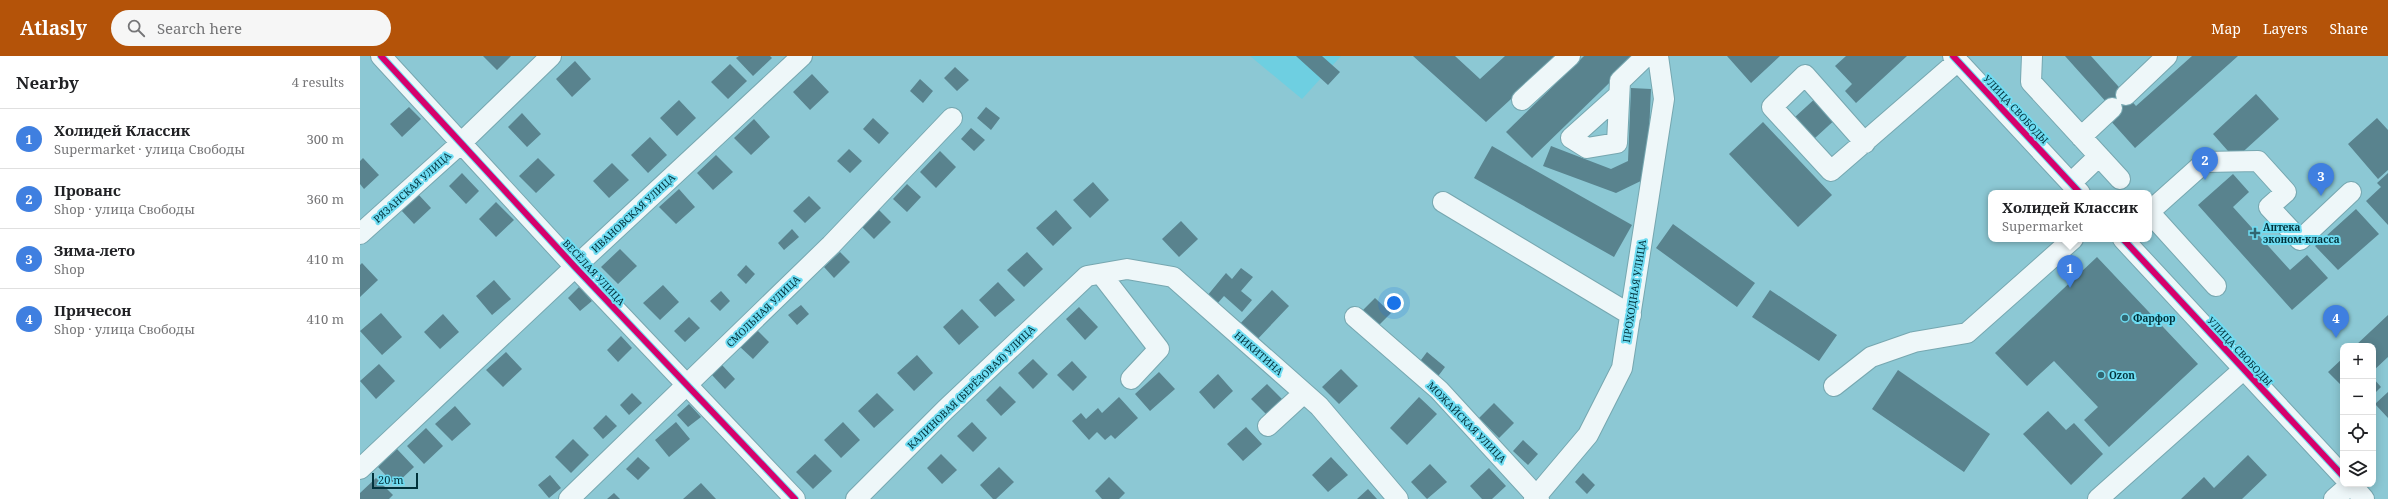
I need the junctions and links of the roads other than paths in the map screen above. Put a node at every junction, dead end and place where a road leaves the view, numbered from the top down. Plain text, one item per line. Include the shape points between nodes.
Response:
1 (381, 56) edge
2 (551, 56) edge
3 (802, 56) edge
4 (1570, 56) edge
5 (1646, 56) edge
6 (1658, 56) edge
7 (2032, 56) edge
8 (2168, 56) edge
9 (1956, 58) edge
10 (1620, 95) dead end
11 (1522, 100) dead end
12 (952, 118) dead end
13 (2081, 136) junction
14 (1865, 143) junction
15 (460, 144) junction
16 (2099, 156) junction
17 (2120, 179) dead end
18 (2076, 188) edge
19 (2351, 192) dead end
20 (1443, 202) dead end
21 (2152, 209) edge
22 (2152, 215) edge
23 (360, 234) edge
24 (2070, 242) edge
25 (2126, 242) edge
26 (574, 267) junction
27 (1094, 275) junction
28 (2216, 286) dead end
29 (1631, 315) junction
30 (1355, 317) dead end
31 (2244, 370) junction
32 (1130, 379) dead end
33 (688, 385) junction
34 (1834, 386) dead end
35 (1304, 393) junction
36 (1268, 426) dead end
37 (360, 470) edge
38 (2340, 473) edge
39 (2348, 487) edge
40 (2354, 487) edge
41 (1536, 498) edge
42 (569, 499) edge
43 (795, 499) edge
44 (856, 499) edge
45 (1398, 499) edge
46 (2098, 499) edge
47 (2334, 499) edge
48 (2364, 499) edge

1 - 15 street, ВЕСЁЛАЯ УЛИЦА
2 - 15 street, РЯЗАНСКАЯ УЛИЦА
3 - 26 street, ИВАНОВСКАЯ УЛИЦА
4 - 11 street
5 - 10 street via 1620,81
6 - 29 street, ПРОХОДНАЯ УЛИЦА via 1664,99
7 - 13 street via 2031,82
8 - 13 street
9 - 14 street
9 - 18 street, УЛИЦА СВОБОДЫ
12 - 33 street, СМОЛЬНАЯ УЛИЦА via 832,245
13 - 16 street
14 - 14 street via 1831,171 1772,107 1805,75
15 - 23 street, РЯЗАНСКАЯ УЛИЦА
15 - 26 street, ВЕСЁЛАЯ УЛИЦА
16 - 17 street
16 - 18 street
19 - 21 street via 2300,240 2269,207 2286,192 2258,162 2205,162
20 - 29 street
22 - 28 street
24 - 34 street via 1967,333 1914,342 1871,357
25 - 31 street, УЛИЦА СВОБОДЫ
26 - 33 street, ВЕСЁЛАЯ УЛИЦА
26 - 37 street, ИВАНОВСКАЯ УЛИЦА
27 - 32 street via 1159,349
27 - 35 street, НИКИТИНА via 1127,269 1173,277
27 - 44 street, КАЛИНОВАЯ (БЕРЁЗОВАЯ) УЛИЦА via 945,410
29 - 41 street, ПРОХОДНАЯ УЛИЦА via 1622,368 1588,435
30 - 41 street, МОЖАЙСКАЯ УЛИЦА via 1439,390
31 - 38 street, УЛИЦА СВОБОДЫ
31 - 46 street
33 - 42 street, СМОЛЬНАЯ УЛИЦА
33 - 43 street, ВЕСЁЛАЯ УЛИЦА
35 - 36 street
35 - 45 street, НИКИТИНА via 1319,406
39 - 47 street
40 - 48 street

